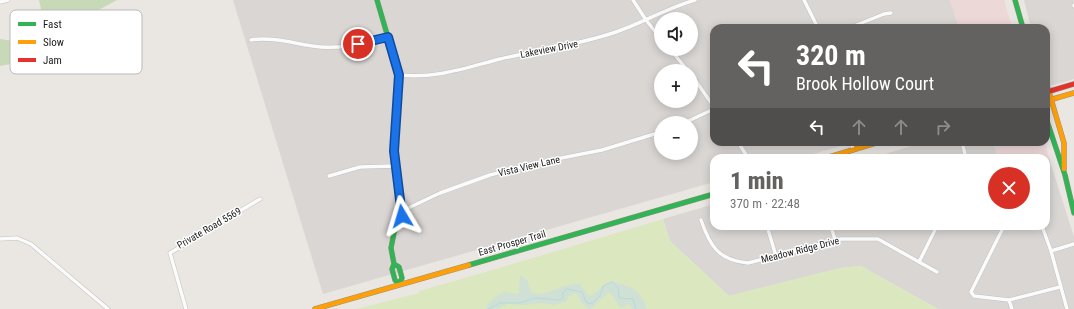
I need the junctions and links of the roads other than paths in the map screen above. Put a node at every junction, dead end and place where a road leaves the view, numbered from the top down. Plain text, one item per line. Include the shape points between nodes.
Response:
1 (8, 0) edge
2 (377, 0) edge
3 (633, 0) edge
4 (695, 0) edge
5 (804, 0) edge
6 (1016, 0) edge
7 (0, 2) edge
8 (891, 13) dead end
9 (646, 20) junction
10 (816, 24) edge
11 (859, 24) edge
12 (1022, 24) edge
13 (654, 30) edge
14 (388, 37) junction
15 (251, 40) dead end
16 (676, 56) edge
17 (682, 64) edge
18 (399, 75) junction
19 (698, 84) edge
20 (1074, 84) edge
21 (1050, 91) edge
22 (1074, 92) edge
23 (1050, 100) edge
24 (710, 102) edge
25 (1050, 103) edge
26 (710, 110) edge
27 (698, 116) edge
28 (1050, 131) edge
29 (654, 134) edge
30 (852, 146) edge
31 (864, 146) edge
32 (853, 149) junction
33 (838, 154) edge
34 (395, 166) junction
35 (1064, 175) junction
36 (329, 176) dead end
37 (710, 195) edge
38 (260, 198) dead end
39 (402, 211) junction
40 (1074, 213) edge
41 (700, 220) dead end
42 (768, 230) edge
43 (832, 230) edge
44 (935, 230) edge
45 (1002, 230) edge
46 (1043, 230) edge
47 (0, 239) edge
48 (835, 240) junction
49 (1074, 244) edge
50 (1051, 251) junction
51 (776, 256) junction
52 (919, 262) junction
53 (937, 272) dead end
54 (399, 284) junction
55 (1060, 287) junction
56 (1009, 300) junction
57 (108, 309) edge
58 (186, 309) edge
59 (315, 309) edge
60 (1012, 309) edge
61 (1067, 309) edge

1 - 7 street
2 - 14 main road
3 - 9 street
4 - 9 street, Lakeview Drive
5 - 10 street
6 - 12 main road
8 - 11 street
9 - 13 street
9 - 18 street, Lakeview Drive via 592,40 453,72 430,76
14 - 15 street via 339,47 266,39
14 - 18 main road
16 - 17 street
18 - 34 main road via 394,126
19 - 24 street
20 - 21 main road
22 - 23 main road
25 - 35 main road via 1064,143
26 - 27 street
28 - 35 main road
29 - 39 street, Vista View Lane via 602,150 490,175 440,193
30 - 32 street
31 - 32 main road
32 - 33 main road
34 - 36 street via 360,167
34 - 39 main road
35 - 40 main road
37 - 54 main road, East Prosper Trail
38 - 58 street, Private Road 5569 via 170,252
39 - 54 main road via 392,242 394,264 399,267 402,278
41 - 51 street, Meadow Ridge Drive via 707,238 722,256 735,262 748,263
42 - 51 street
43 - 48 street
44 - 52 street
45 - 56 street via 970,292 974,296
46 - 50 street
47 - 57 street via 18,238 31,244
48 - 51 street, Meadow Ridge Drive
48 - 52 street, Meadow Ridge Drive via 878,239
49 - 50 street
50 - 55 street
52 - 53 street, Meadow Ridge Drive
54 - 59 main road, East Prosper Trail
55 - 56 street
55 - 61 street
56 - 60 street

